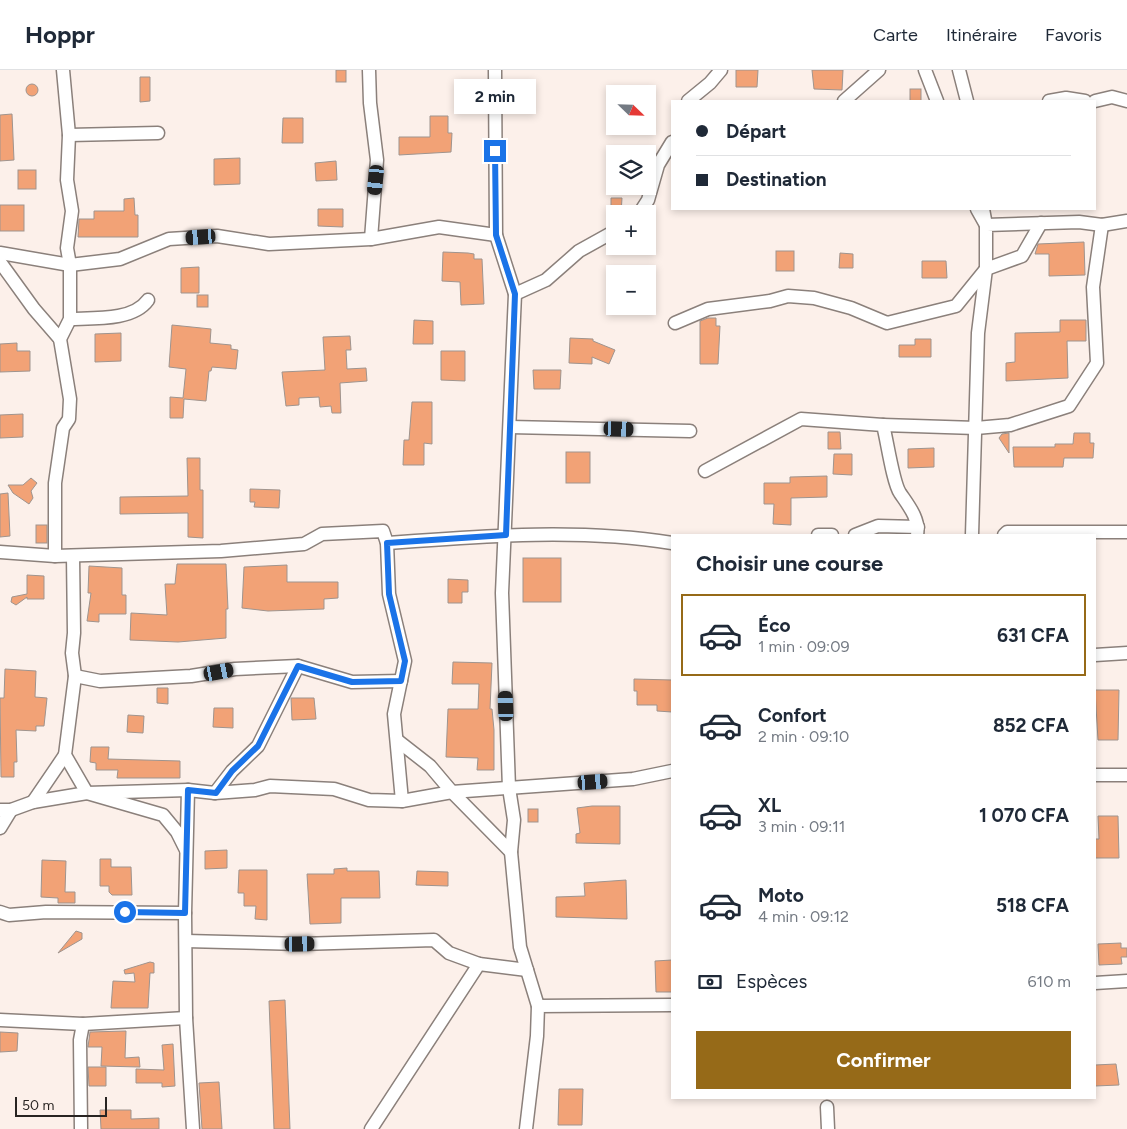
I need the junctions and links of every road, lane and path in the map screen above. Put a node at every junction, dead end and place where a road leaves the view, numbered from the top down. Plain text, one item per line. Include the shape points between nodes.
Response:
1 (63, 70) edge
2 (369, 70) edge
3 (495, 70) edge
4 (720, 70) edge
5 (879, 70) edge
6 (925, 70) edge
7 (959, 70) edge
8 (689, 100) edge
9 (845, 100) edge
10 (937, 100) edge
11 (967, 100) edge
12 (1055, 100) edge
13 (1079, 100) edge
14 (1096, 101) edge
15 (1127, 101) edge
16 (158, 133) dead end
17 (68, 135) junction
18 (671, 144) edge
19 (645, 205) edge
20 (978, 210) edge
21 (983, 210) edge
22 (1127, 221) edge
23 (1041, 223) junction
24 (986, 225) junction
25 (1102, 225) junction
26 (496, 235) junction
27 (606, 235) edge
28 (370, 239) junction
29 (0, 254) edge
30 (0, 262) edge
31 (70, 265) junction
32 (986, 269) junction
33 (515, 294) junction
34 (148, 300) dead end
35 (70, 319) junction
36 (675, 323) dead end
37 (60, 339) junction
38 (883, 425) junction
39 (510, 427) junction
40 (976, 428) junction
41 (690, 431) dead end
42 (705, 471) dead end
43 (918, 531) edge
44 (1127, 532) edge
45 (858, 534) edge
46 (972, 534) edge
47 (1005, 534) edge
48 (506, 535) junction
49 (387, 543) junction
50 (671, 543) edge
51 (0, 552) edge
52 (55, 556) junction
53 (73, 556) junction
54 (1127, 653) edge
55 (1096, 656) edge
56 (298, 666) junction
57 (75, 676) junction
58 (401, 681) junction
59 (398, 741) junction
60 (65, 755) junction
61 (671, 771) edge
62 (1096, 774) edge
63 (1127, 775) edge
64 (509, 788) junction
65 (188, 790) junction
66 (452, 792) junction
67 (87, 793) junction
68 (216, 793) junction
69 (402, 801) junction
70 (33, 802) junction
71 (5, 810) edge
72 (0, 828) edge
73 (186, 850) junction
74 (511, 852) junction
75 (185, 913) junction
76 (3, 915) edge
77 (186, 941) junction
78 (479, 964) junction
79 (527, 970) junction
80 (1127, 982) edge
81 (1096, 983) edge
82 (671, 1005) edge
83 (538, 1006) junction
84 (186, 1018) junction
85 (0, 1020) edge
86 (83, 1024) junction
87 (827, 1107) dead end
88 (81, 1129) edge
89 (193, 1129) edge
90 (372, 1129) edge
91 (526, 1129) edge
92 (828, 1129) edge

1 - 17 street
2 - 28 street via 377,160
3 - 26 street
4 - 8 street
5 - 9 street
6 - 10 street
7 - 11 street
12 - 13 street
14 - 15 street via 1112,97
16 - 17 street
17 - 31 street via 72,211 67,248
18 - 19 street via 658,165
20 - 24 street
21 - 24 street
22 - 25 street
23 - 24 street
23 - 25 street
23 - 32 street via 1022,256
24 - 32 street
25 - 40 street via 1093,287 1096,363 1069,406 1010,425
26 - 28 street via 439,227
26 - 33 street
27 - 33 street via 579,251 546,280
28 - 31 street via 270,244 217,236 169,239 120,259
29 - 31 street
30 - 37 street
31 - 35 street
32 - 36 street via 956,306 887,322 814,298 788,296 708,309
32 - 40 street via 978,333
33 - 39 street
34 - 35 street via 142,308 125,314
35 - 37 street
37 - 52 street via 70,399 56,483
38 - 40 street
38 - 42 street via 801,419
38 - 43 street via 899,492 907,501
39 - 41 street
39 - 48 street
40 - 46 street
43 - 45 street via 878,526
44 - 47 street
48 - 49 street
48 - 50 street via 638,538
48 - 64 street via 502,593
49 - 53 street via 383,530 322,534 304,544 221,551
49 - 58 street via 389,594 405,661
51 - 52 street
52 - 53 street
53 - 57 street via 72,653
54 - 55 street
56 - 57 street via 100,681
56 - 58 street via 352,682
56 - 68 street via 258,746 232,771
57 - 60 street
58 - 59 street via 394,714
59 - 66 street via 430,766
59 - 69 street
60 - 67 street
60 - 70 street
61 - 64 street via 633,779
62 - 63 street
64 - 66 street
64 - 74 street via 514,820
65 - 67 street
65 - 68 street
65 - 73 street
66 - 69 street
66 - 74 street
67 - 70 street
67 - 73 street via 163,816 177,832
68 - 69 street via 279,786 334,789 369,800
70 - 71 street
71 - 72 street
73 - 75 street
74 - 79 street via 520,947
75 - 76 street via 46,912
75 - 77 street
77 - 78 street via 300,944 434,940 449,953
77 - 84 street
78 - 79 street
78 - 90 street
79 - 83 street
80 - 81 street
82 - 83 street
83 - 91 street
84 - 86 street
84 - 89 street
85 - 86 street
86 - 88 street via 80,1040
87 - 92 street

